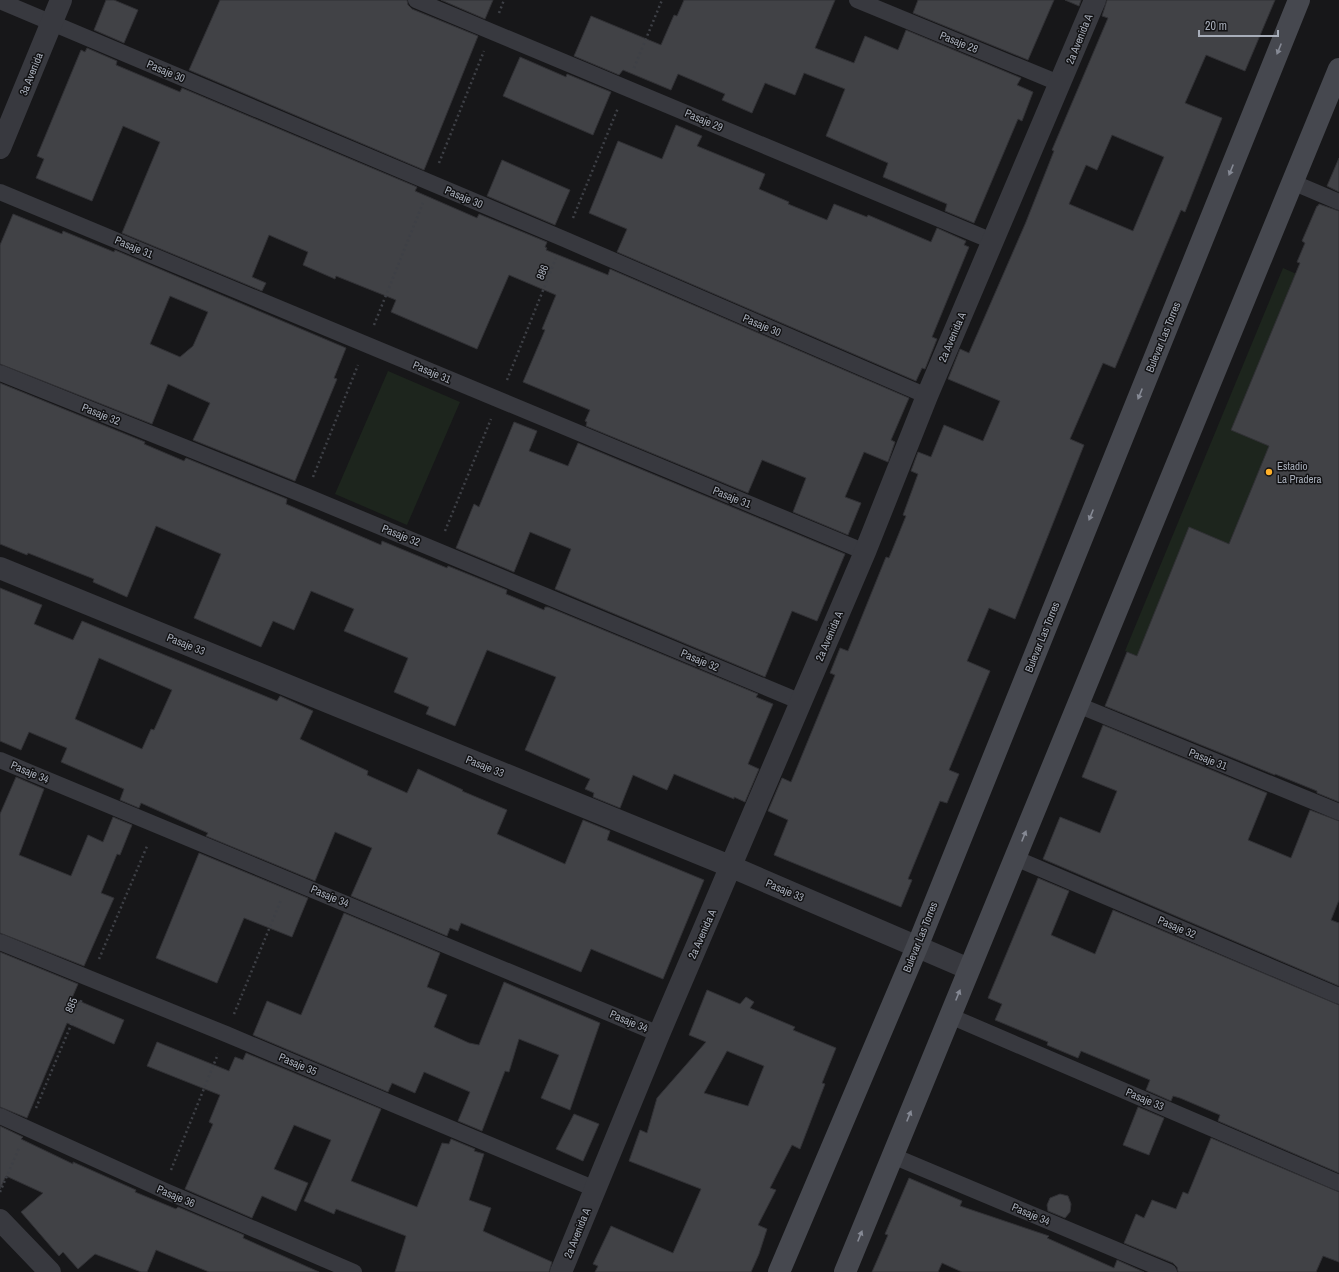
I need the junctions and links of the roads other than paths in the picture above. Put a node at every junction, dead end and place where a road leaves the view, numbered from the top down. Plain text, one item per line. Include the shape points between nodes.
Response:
1 (61, 0) edge
2 (416, 0) edge
3 (857, 0) edge
4 (1095, 0) edge
5 (1299, 0) edge
6 (0, 2) edge
7 (52, 23) junction
8 (1339, 69) edge
9 (1061, 84) junction
10 (0, 148) edge
11 (1292, 182) junction
12 (0, 192) edge
13 (1339, 202) edge
14 (992, 242) junction
15 (0, 373) edge
16 (928, 396) junction
17 (865, 552) junction
18 (0, 568) edge
19 (801, 702) junction
20 (1078, 705) junction
21 (0, 760) edge
22 (1339, 812) edge
23 (1015, 858) junction
24 (732, 867) junction
25 (0, 942) edge
26 (917, 947) junction
27 (969, 969) junction
28 (1339, 996) edge
29 (950, 1016) junction
30 (659, 1034) junction
31 (0, 1116) edge
32 (893, 1156) junction
33 (1339, 1183) edge
34 (595, 1188) junction
35 (0, 1220) edge
36 (50, 1272) edge
37 (354, 1272) edge
38 (561, 1272) edge
39 (779, 1272) edge
40 (845, 1272) edge
41 (1169, 1272) edge

1 - 7 street, 3a Avenida
2 - 14 lane, Pasaje 29
3 - 9 lane, Pasaje 28
4 - 9 street, 2a Avenida A
5 -> 26 street, Bulevar Las Torres
6 - 7 lane, Pasaje 30
7 - 10 street, 3a Avenida
7 - 16 lane, Pasaje 30
8 - 11 street
9 - 14 street, 2a Avenida A
11 - 13 lane
11 - 20 street
12 - 17 lane, Pasaje 31
14 - 16 street, 2a Avenida A
15 - 19 lane, Pasaje 32 via 306,496
16 - 17 street, 2a Avenida A
17 - 19 street, 2a Avenida A
18 - 24 street, Pasaje 33
19 - 24 street, 2a Avenida A
20 - 22 lane, Pasaje 31
23 -> 20 street
21 - 30 lane, Pasaje 34
23 - 27 street
23 - 28 lane, Pasaje 32
24 - 26 street, Pasaje 33
24 - 30 street, 2a Avenida A
25 - 34 lane, Pasaje 35
26 - 27 street, Pasaje 33
26 - 39 street, Bulevar Las Torres
29 -> 27 street
32 -> 29 street
29 - 33 lane, Pasaje 33
30 - 34 street, 2a Avenida A
31 - 37 lane, Pasaje 36
40 -> 32 street
32 - 41 lane, Pasaje 34
34 - 38 street, 2a Avenida A
35 - 36 street

